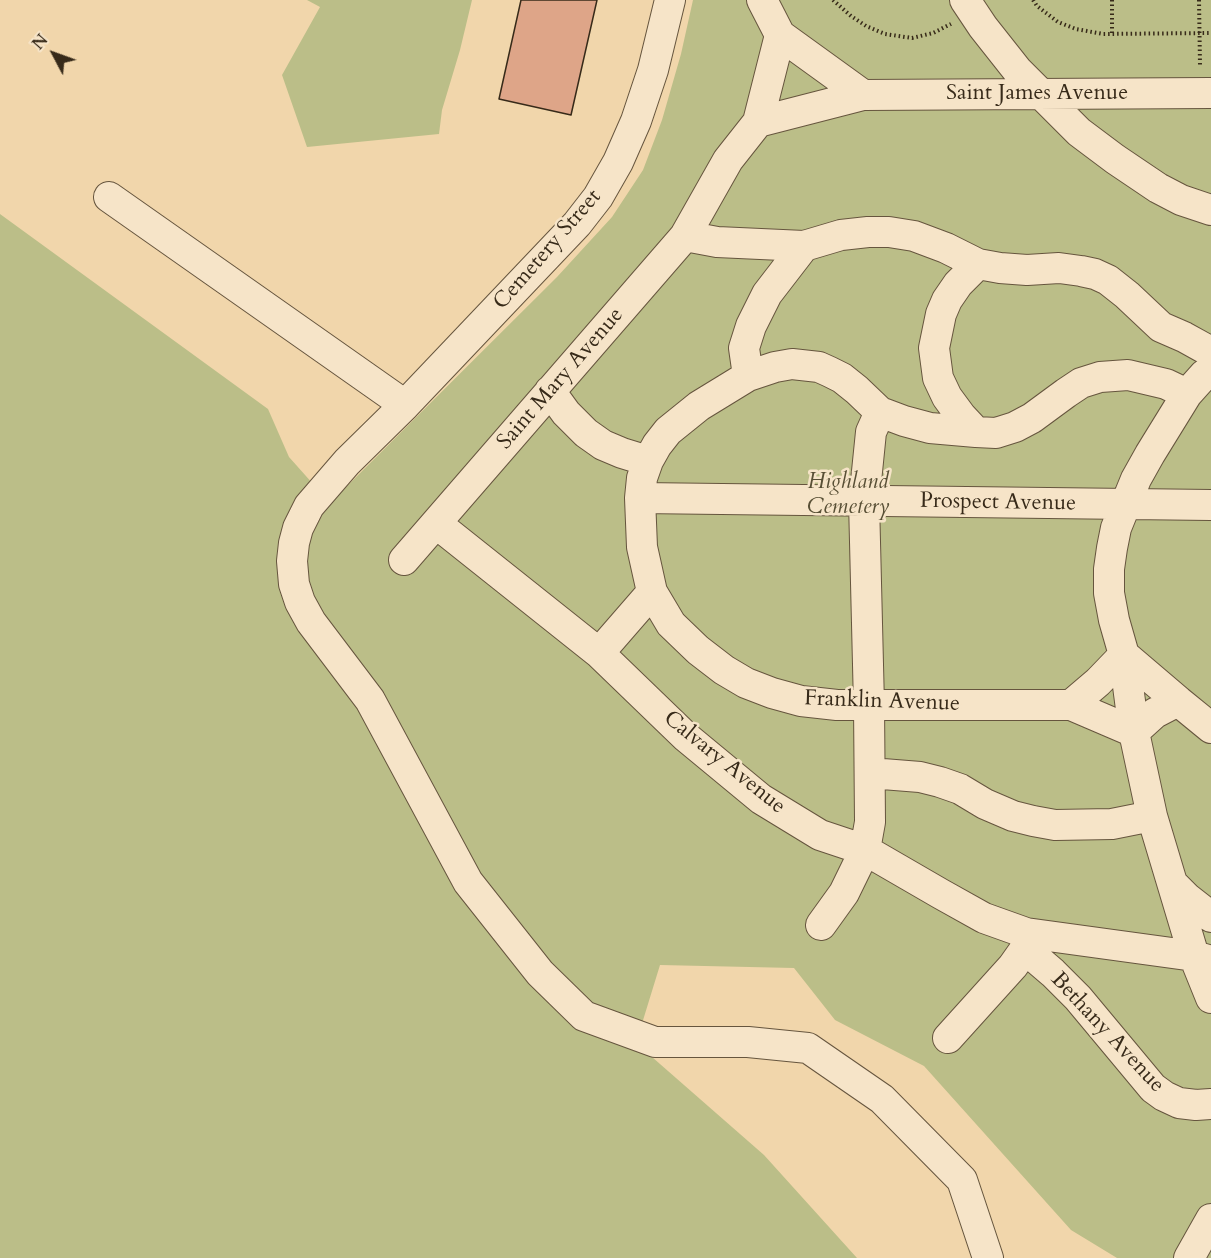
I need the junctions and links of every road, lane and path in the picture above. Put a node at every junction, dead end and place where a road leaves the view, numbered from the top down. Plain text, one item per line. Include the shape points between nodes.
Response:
1 (670, 0) edge
2 (762, 0) edge
3 (833, 0) edge
4 (1033, 0) edge
5 (1112, 0) edge
6 (1199, 0) edge
7 (969, 6) edge
8 (1199, 33) junction
9 (1211, 33) edge
10 (1113, 34) junction
11 (780, 35) junction
12 (1205, 93) edge
13 (1043, 94) junction
14 (863, 95) junction
15 (758, 122) junction
16 (109, 197) dead end
17 (1211, 210) edge
18 (685, 236) junction
19 (804, 246) junction
20 (978, 264) junction
21 (1211, 352) edge
22 (1211, 370) edge
23 (748, 376) junction
24 (550, 391) junction
25 (1187, 394) junction
26 (405, 405) junction
27 (880, 412) junction
28 (976, 432) junction
29 (648, 461) junction
30 (640, 498) junction
31 (864, 501) junction
32 (1125, 504) junction
33 (1211, 505) edge
34 (436, 524) junction
35 (404, 560) dead end
36 (652, 592) junction
37 (599, 653) junction
38 (1124, 655) junction
39 (1178, 701) junction
40 (869, 705) junction
41 (1071, 705) junction
42 (1211, 728) edge
43 (1134, 732) junction
44 (870, 773) junction
45 (1152, 816) junction
46 (865, 850) junction
47 (1173, 884) junction
48 (1211, 917) edge
49 (821, 925) dead end
50 (1026, 941) junction
51 (1203, 958) edge
52 (1211, 998) edge
53 (948, 1038) dead end
54 (1211, 1104) edge
55 (1211, 1219) edge
56 (988, 1258) edge
57 (1189, 1258) edge

1 - 26 lane, Cemetery Street via 636,120 598,197
2 - 11 lane
3 - 7 path via 866,26 912,38 956,22
4 - 10 path via 1058,22 1076,29
5 - 10 path
6 - 8 path
7 - 13 lane via 1017,70
8 - 9 path
8 - 10 path
8 - 12 path
11 - 14 lane
11 - 15 lane
12 - 13 lane, Saint James Avenue
13 - 14 lane, Saint James Avenue
13 - 17 lane via 1079,132 1140,176 1181,200
14 - 15 lane, Saint James Avenue
15 - 18 lane, Saint Mary Avenue via 728,160
16 - 26 lane
18 - 19 lane via 717,242
18 - 24 lane, Saint Mary Avenue
19 - 20 lane via 841,235 889,232 914,236
19 - 23 lane via 767,294 751,326 744,348
20 - 21 lane via 1095,274 1127,295 1161,327
20 - 28 lane via 947,300 940,314 934,348 938,378 947,397
22 - 25 lane
23 - 27 lane, Franklin Avenue via 792,364 819,368 842,378
23 - 29 lane, Franklin Avenue via 683,418 657,445
24 - 29 lane via 586,434 603,445
24 - 34 lane, Saint Mary Avenue
25 - 28 lane via 1166,384 1128,375 1100,377 1081,383 1015,427
25 - 32 lane
26 - 56 lane, Cemetery Street via 309,506 294,543 294,584 311,622 370,700 468,882 540,973 584,1016 655,1042 748,1042 808,1048 882,1099 962,1180
27 - 28 lane via 930,428
27 - 31 lane via 871,432
29 - 30 lane, Franklin Avenue
30 - 31 lane, Prospect Avenue
30 - 36 lane, Franklin Avenue via 642,547
31 - 32 lane, Prospect Avenue
31 - 40 lane
32 - 33 lane, Prospect Avenue
32 - 38 lane via 1112,548 1109,593
34 - 35 lane, Saint Mary Avenue
34 - 37 lane, Calvary Avenue
36 - 37 lane
36 - 40 lane, Franklin Avenue via 671,624 698,651 746,683 801,701
37 - 46 lane, Calvary Avenue via 686,737 761,799 820,835
38 - 39 lane
38 - 41 lane
38 - 43 lane
39 - 42 lane
39 - 43 lane via 1155,713
40 - 41 lane, Franklin Avenue
40 - 44 lane
41 - 43 lane, Franklin Avenue
43 - 45 lane
44 - 45 lane via 940,782 1013,816 1055,825 1112,824
44 - 46 lane via 870,822
45 - 47 lane
46 - 49 lane via 844,892
46 - 50 lane, Calvary Avenue
47 - 48 lane
47 - 51 lane
50 - 51 lane, Calvary Avenue
50 - 53 lane via 1013,966
50 - 54 lane, Bethany Avenue via 1153,1088 1179,1103
51 - 52 lane
55 - 57 lane

